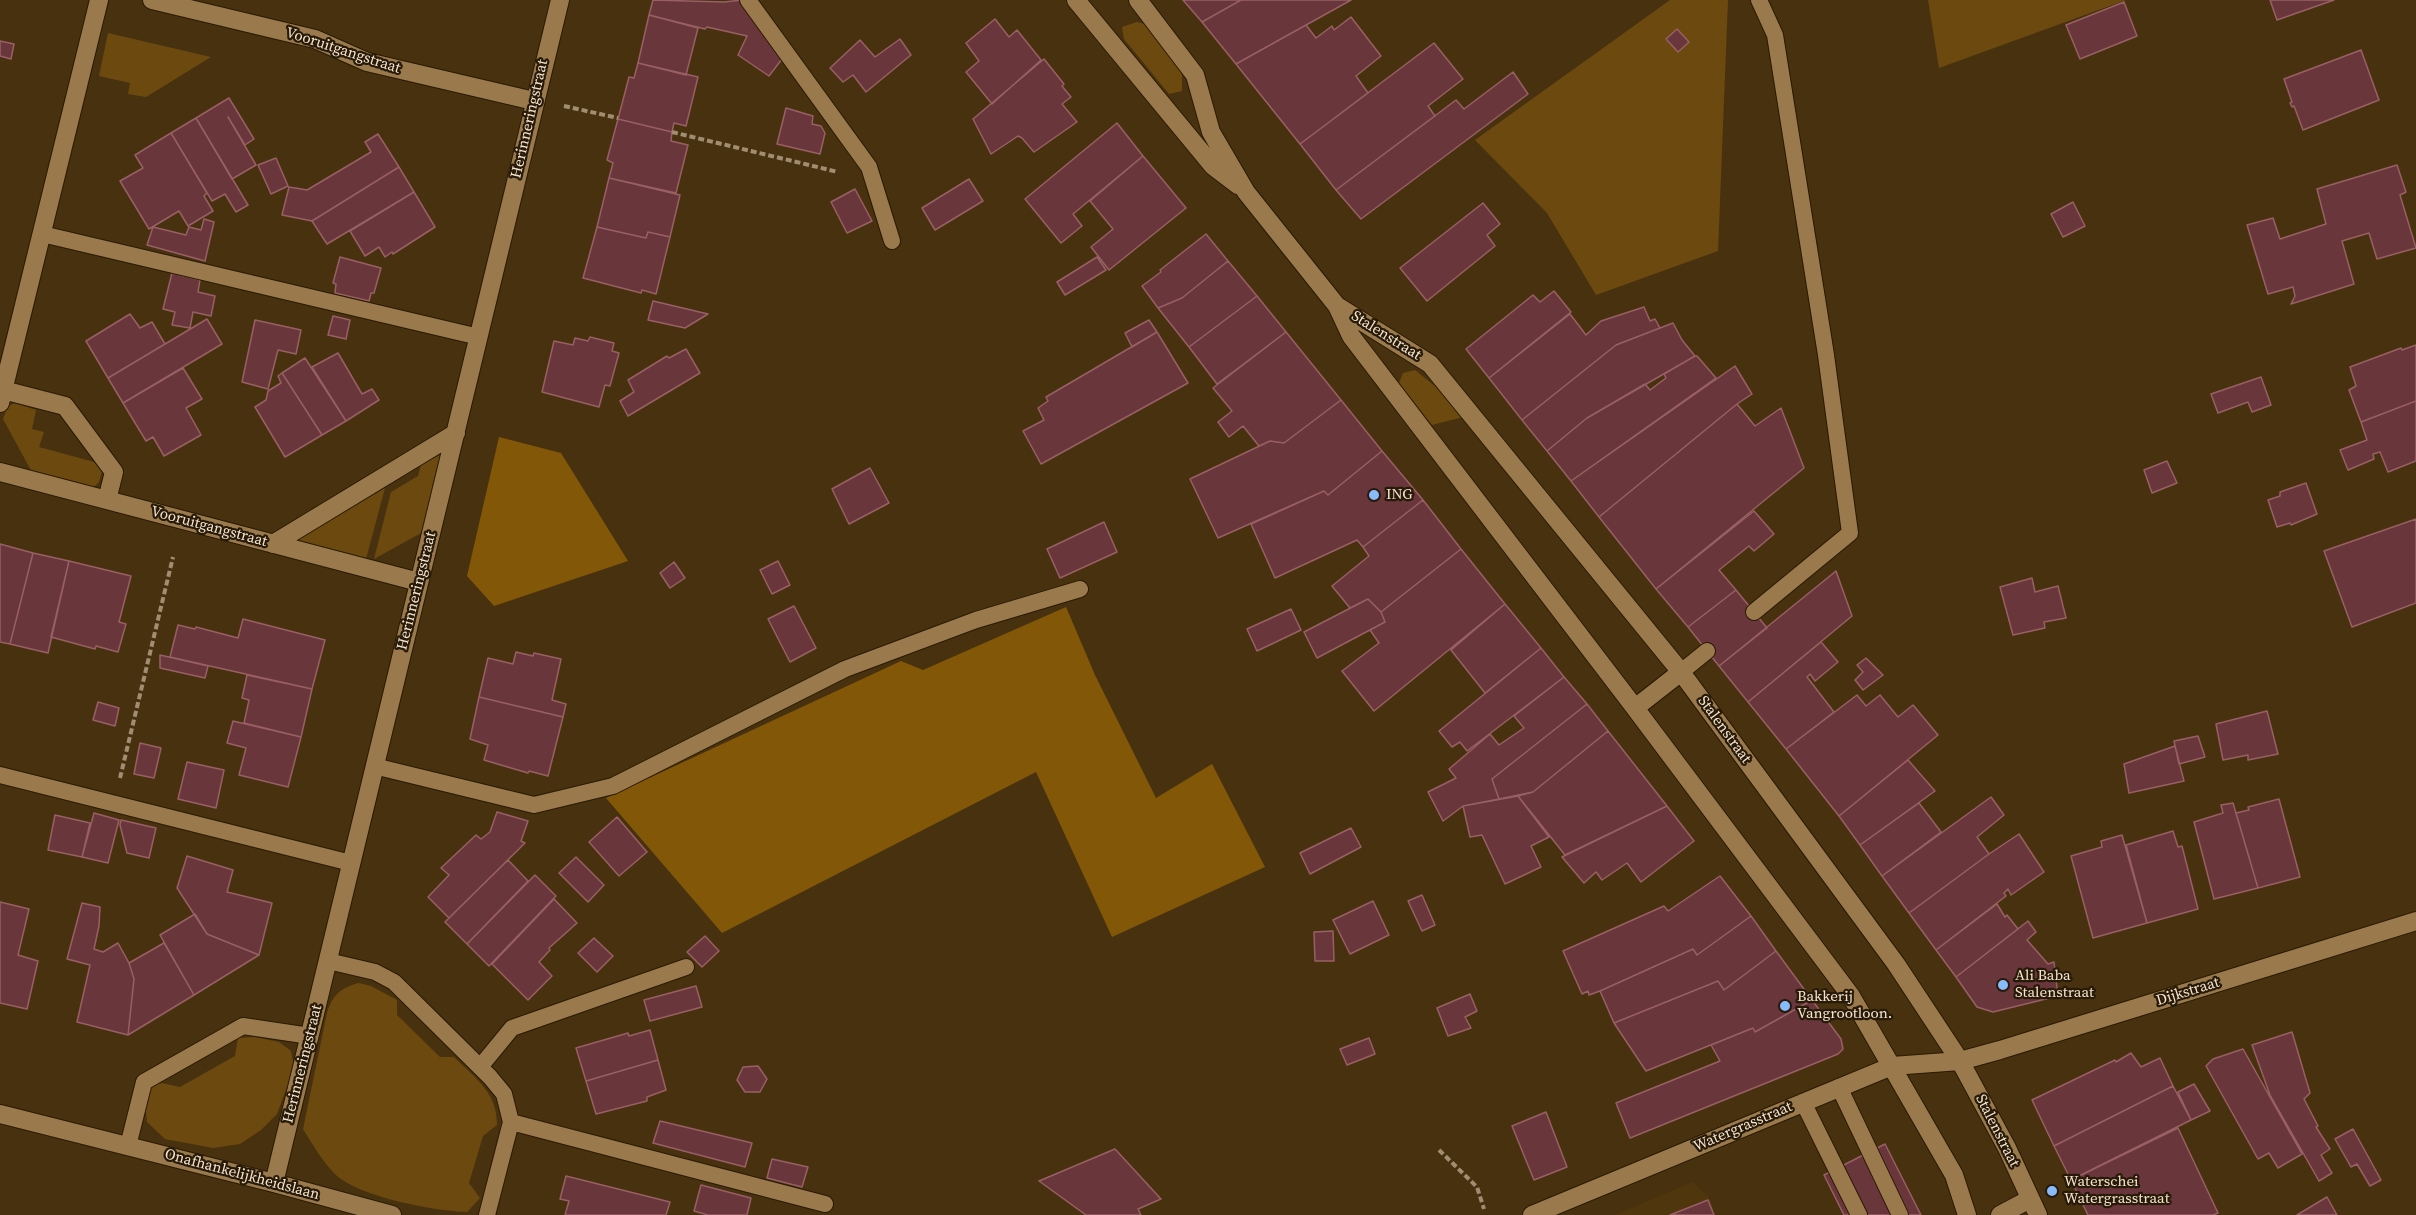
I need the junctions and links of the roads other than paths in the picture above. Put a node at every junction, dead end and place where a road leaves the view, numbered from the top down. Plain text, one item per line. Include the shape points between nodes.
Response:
1 (99, 0) edge
2 (152, 0) edge
3 (560, 0) edge
4 (748, 0) edge
5 (1076, 0) edge
6 (1138, 0) edge
7 (1759, 0) edge
8 (534, 101) junction
9 (1246, 192) junction
10 (42, 234) junction
11 (892, 242) dead end
12 (1337, 306) junction
13 (479, 337) junction
14 (2, 396) edge
15 (456, 433) junction
16 (0, 472) edge
17 (107, 500) junction
18 (273, 544) junction
19 (419, 582) junction
20 (1080, 589) dead end
21 (1754, 612) dead end
22 (1707, 651) dead end
23 (1681, 672) junction
24 (1635, 708) junction
25 (374, 766) junction
26 (0, 775) edge
27 (351, 864) junction
28 (2416, 921) edge
29 (328, 961) junction
30 (686, 967) dead end
31 (310, 1036) junction
32 (1960, 1060) junction
33 (1892, 1066) junction
34 (480, 1067) junction
35 (1839, 1087) junction
36 (1803, 1102) junction
37 (0, 1114) edge
38 (511, 1122) junction
39 (128, 1146) junction
40 (274, 1183) junction
41 (825, 1204) dead end
42 (2034, 1207) edge
43 (392, 1215) edge
44 (487, 1215) edge
45 (1532, 1215) edge
46 (1859, 1215) edge
47 (1900, 1215) edge
48 (1967, 1215) edge
49 (2000, 1215) edge

1 - 10 street
2 - 8 street, Vooruitgangstraat via 315,39 367,62
3 - 8 street, Herinneringstraat
4 - 11 lane via 869,167
5 - 9 street, Stalenstraat via 1213,166
6 - 9 street, Stalenstraat via 1195,75 1211,132
7 - 21 lane via 1776,35 1850,532
8 - 13 street, Herinneringstraat
9 - 12 street, Stalenstraat
10 - 13 lane
10 - 14 street
12 - 23 street, Stalenstraat via 1430,364
12 - 24 street, Stalenstraat via 1351,336
13 - 15 street, Herinneringstraat
14 - 17 street via 64,406 114,472
15 - 18 street
15 - 19 street, Herinneringstraat
16 - 17 street, Vooruitgangstraat
17 - 18 street, Vooruitgangstraat
18 - 19 street, Vooruitgangstraat
19 - 25 street, Herinneringstraat
20 - 25 lane via 976,620 845,669 613,786 534,805
22 - 23 lane
23 - 24 street
23 - 32 street, Stalenstraat via 1896,964
24 - 33 street, Stalenstraat via 1834,972
25 - 27 street, Herinneringstraat
26 - 27 lane
27 - 29 street, Herinneringstraat
28 - 32 street, Dijkstraat
29 - 31 street, Herinneringstraat
29 - 34 lane via 375,972 394,982
30 - 34 lane via 512,1028
31 - 39 lane via 243,1026 144,1082
31 - 40 street, Herinneringstraat
32 - 33 street, Watergrasstraat
32 - 42 street, Stalenstraat
33 - 35 street, Watergrasstraat
33 - 48 street, Stalenstraat via 1954,1175
34 - 38 lane via 504,1094
35 - 36 street, Watergrasstraat
35 - 47 lane
36 - 45 street, Watergrasstraat
36 - 46 lane
37 - 39 street, Onafhankelijkheidslaan
38 - 41 lane
38 - 44 lane
39 - 40 street, Onafhankelijkheidslaan
40 - 43 street, Onafhankelijkheidslaan
42 - 49 street

